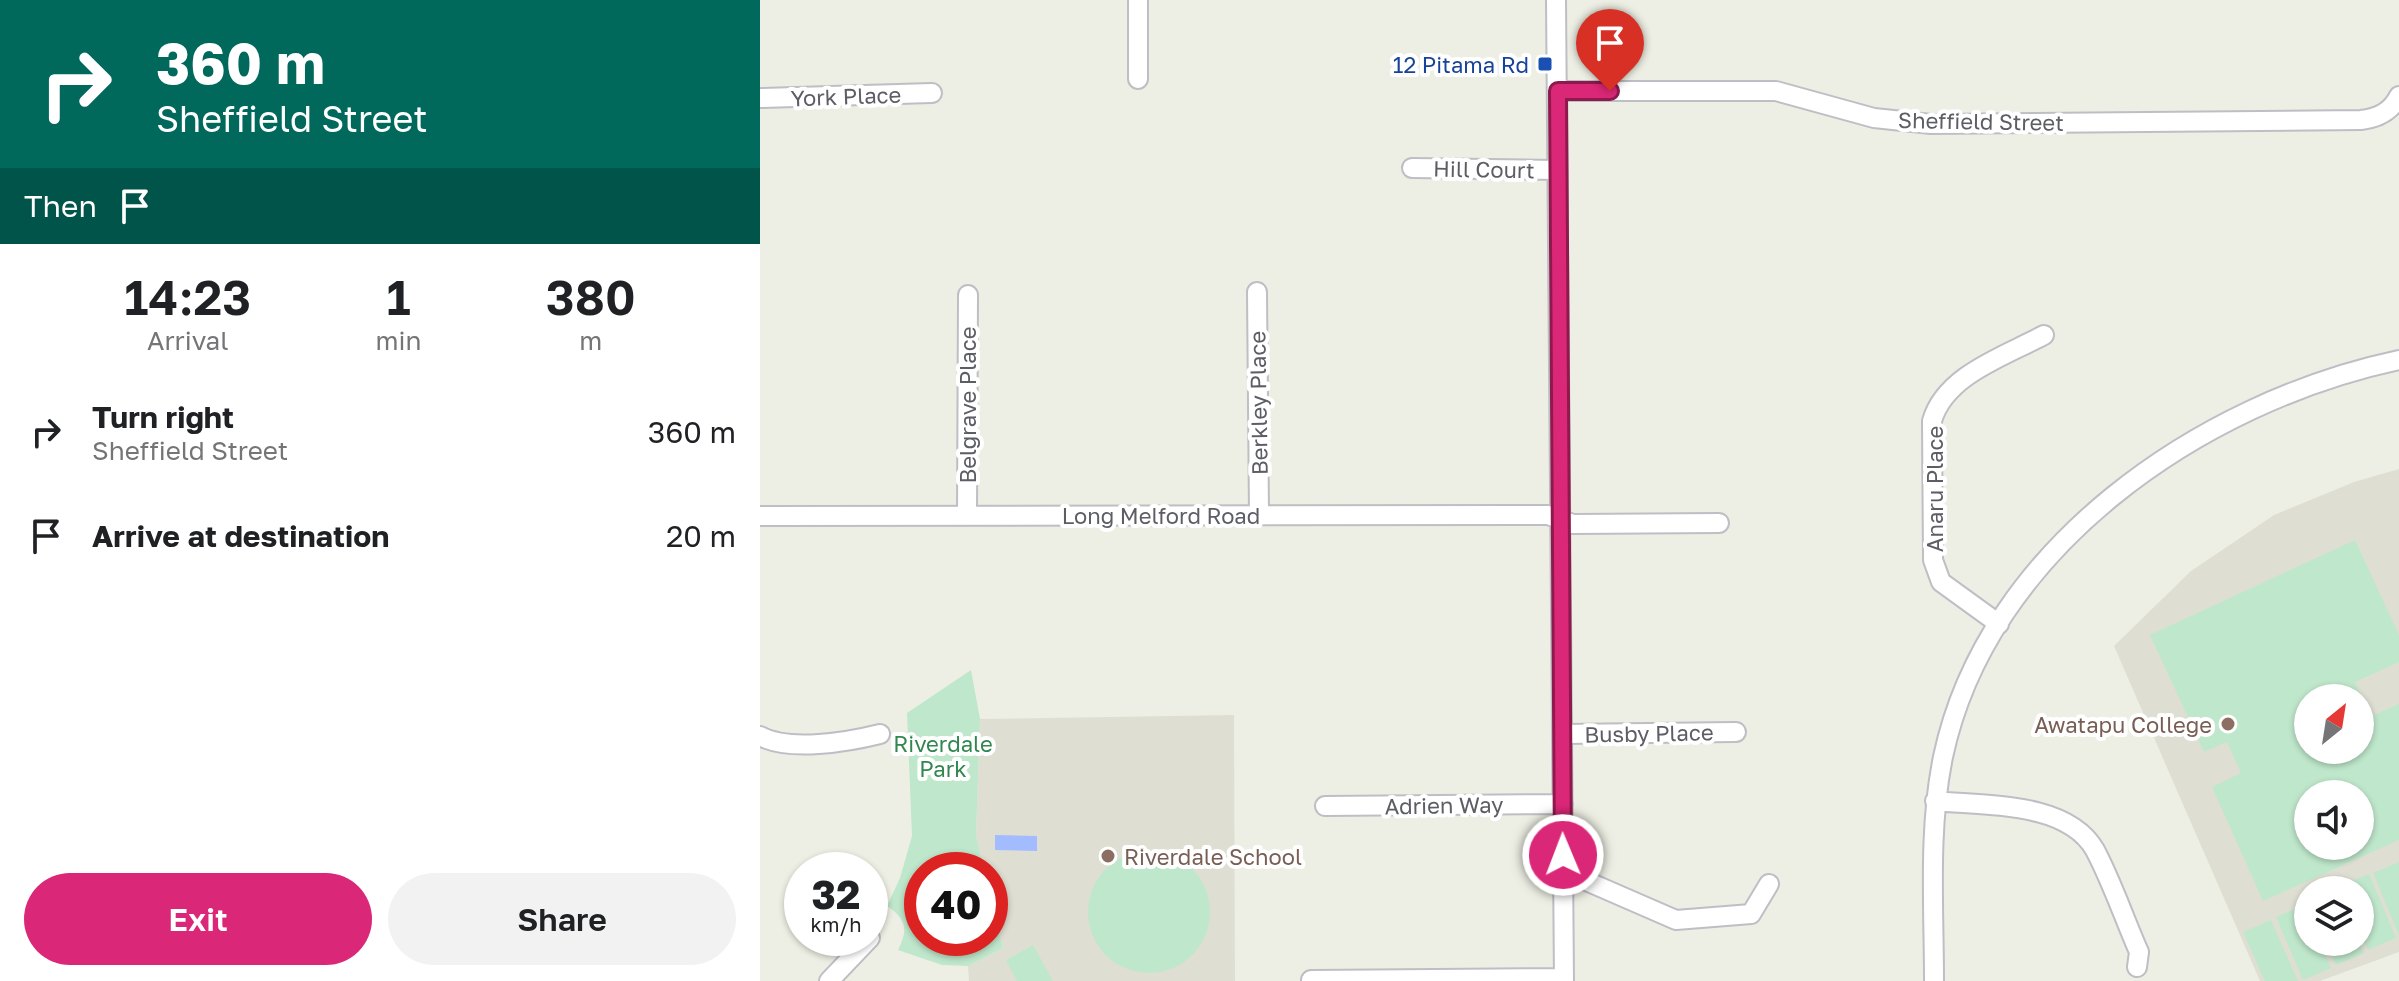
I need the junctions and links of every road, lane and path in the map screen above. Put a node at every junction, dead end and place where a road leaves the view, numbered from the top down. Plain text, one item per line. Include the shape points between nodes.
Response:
1 (1138, 0) edge
2 (1556, 0) edge
3 (1138, 79) dead end
4 (1558, 91) junction
5 (932, 93) dead end
6 (2399, 96) edge
7 (760, 98) edge
8 (1412, 168) dead end
9 (1557, 170) junction
10 (1257, 292) dead end
11 (968, 295) dead end
12 (2044, 335) dead end
13 (2399, 360) edge
14 (1259, 515) junction
15 (760, 516) edge
16 (967, 516) junction
17 (1560, 519) junction
18 (1719, 523) dead end
19 (1999, 624) junction
20 (1736, 732) dead end
21 (880, 734) dead end
22 (1562, 734) junction
23 (760, 736) edge
24 (1935, 801) junction
25 (1563, 804) junction
26 (1325, 806) dead end
27 (1564, 880) junction
28 (1769, 884) dead end
29 (853, 956) edge
30 (2137, 967) dead end
31 (1311, 980) edge
32 (1564, 980) edge
33 (829, 981) edge
34 (1934, 981) edge

1 - 3 street
2 - 4 street
4 - 6 street, Sheffield Street via 1776,91 1874,118 1931,124 2361,120 2390,110
4 - 9 street
5 - 7 street, York Place
8 - 9 street, Hill Court
9 - 17 street
10 - 14 street, Berkley Place
11 - 16 street, Belgrave Place
12 - 19 street, Anaru Place via 1955,385 1932,421 1933,560 1941,582
13 - 19 street via 2350,371 2254,408 2146,472 2059,548
14 - 16 street, Long Melford Road
14 - 17 street, Long Melford Road
15 - 16 street, Long Melford Road
17 - 18 street, Long Melford Road via 1573,524
17 - 22 street
19 - 24 street via 1959,702
20 - 22 street, Busby Place
21 - 23 street via 848,742 788,743
22 - 25 street
24 - 30 street via 2038,813 2077,831 2093,847 2139,952
24 - 34 street
25 - 26 street, Adrien Way
25 - 27 street
27 - 28 street via 1584,880 1676,920 1751,914
27 - 32 street
29 - 33 street
31 - 32 street

